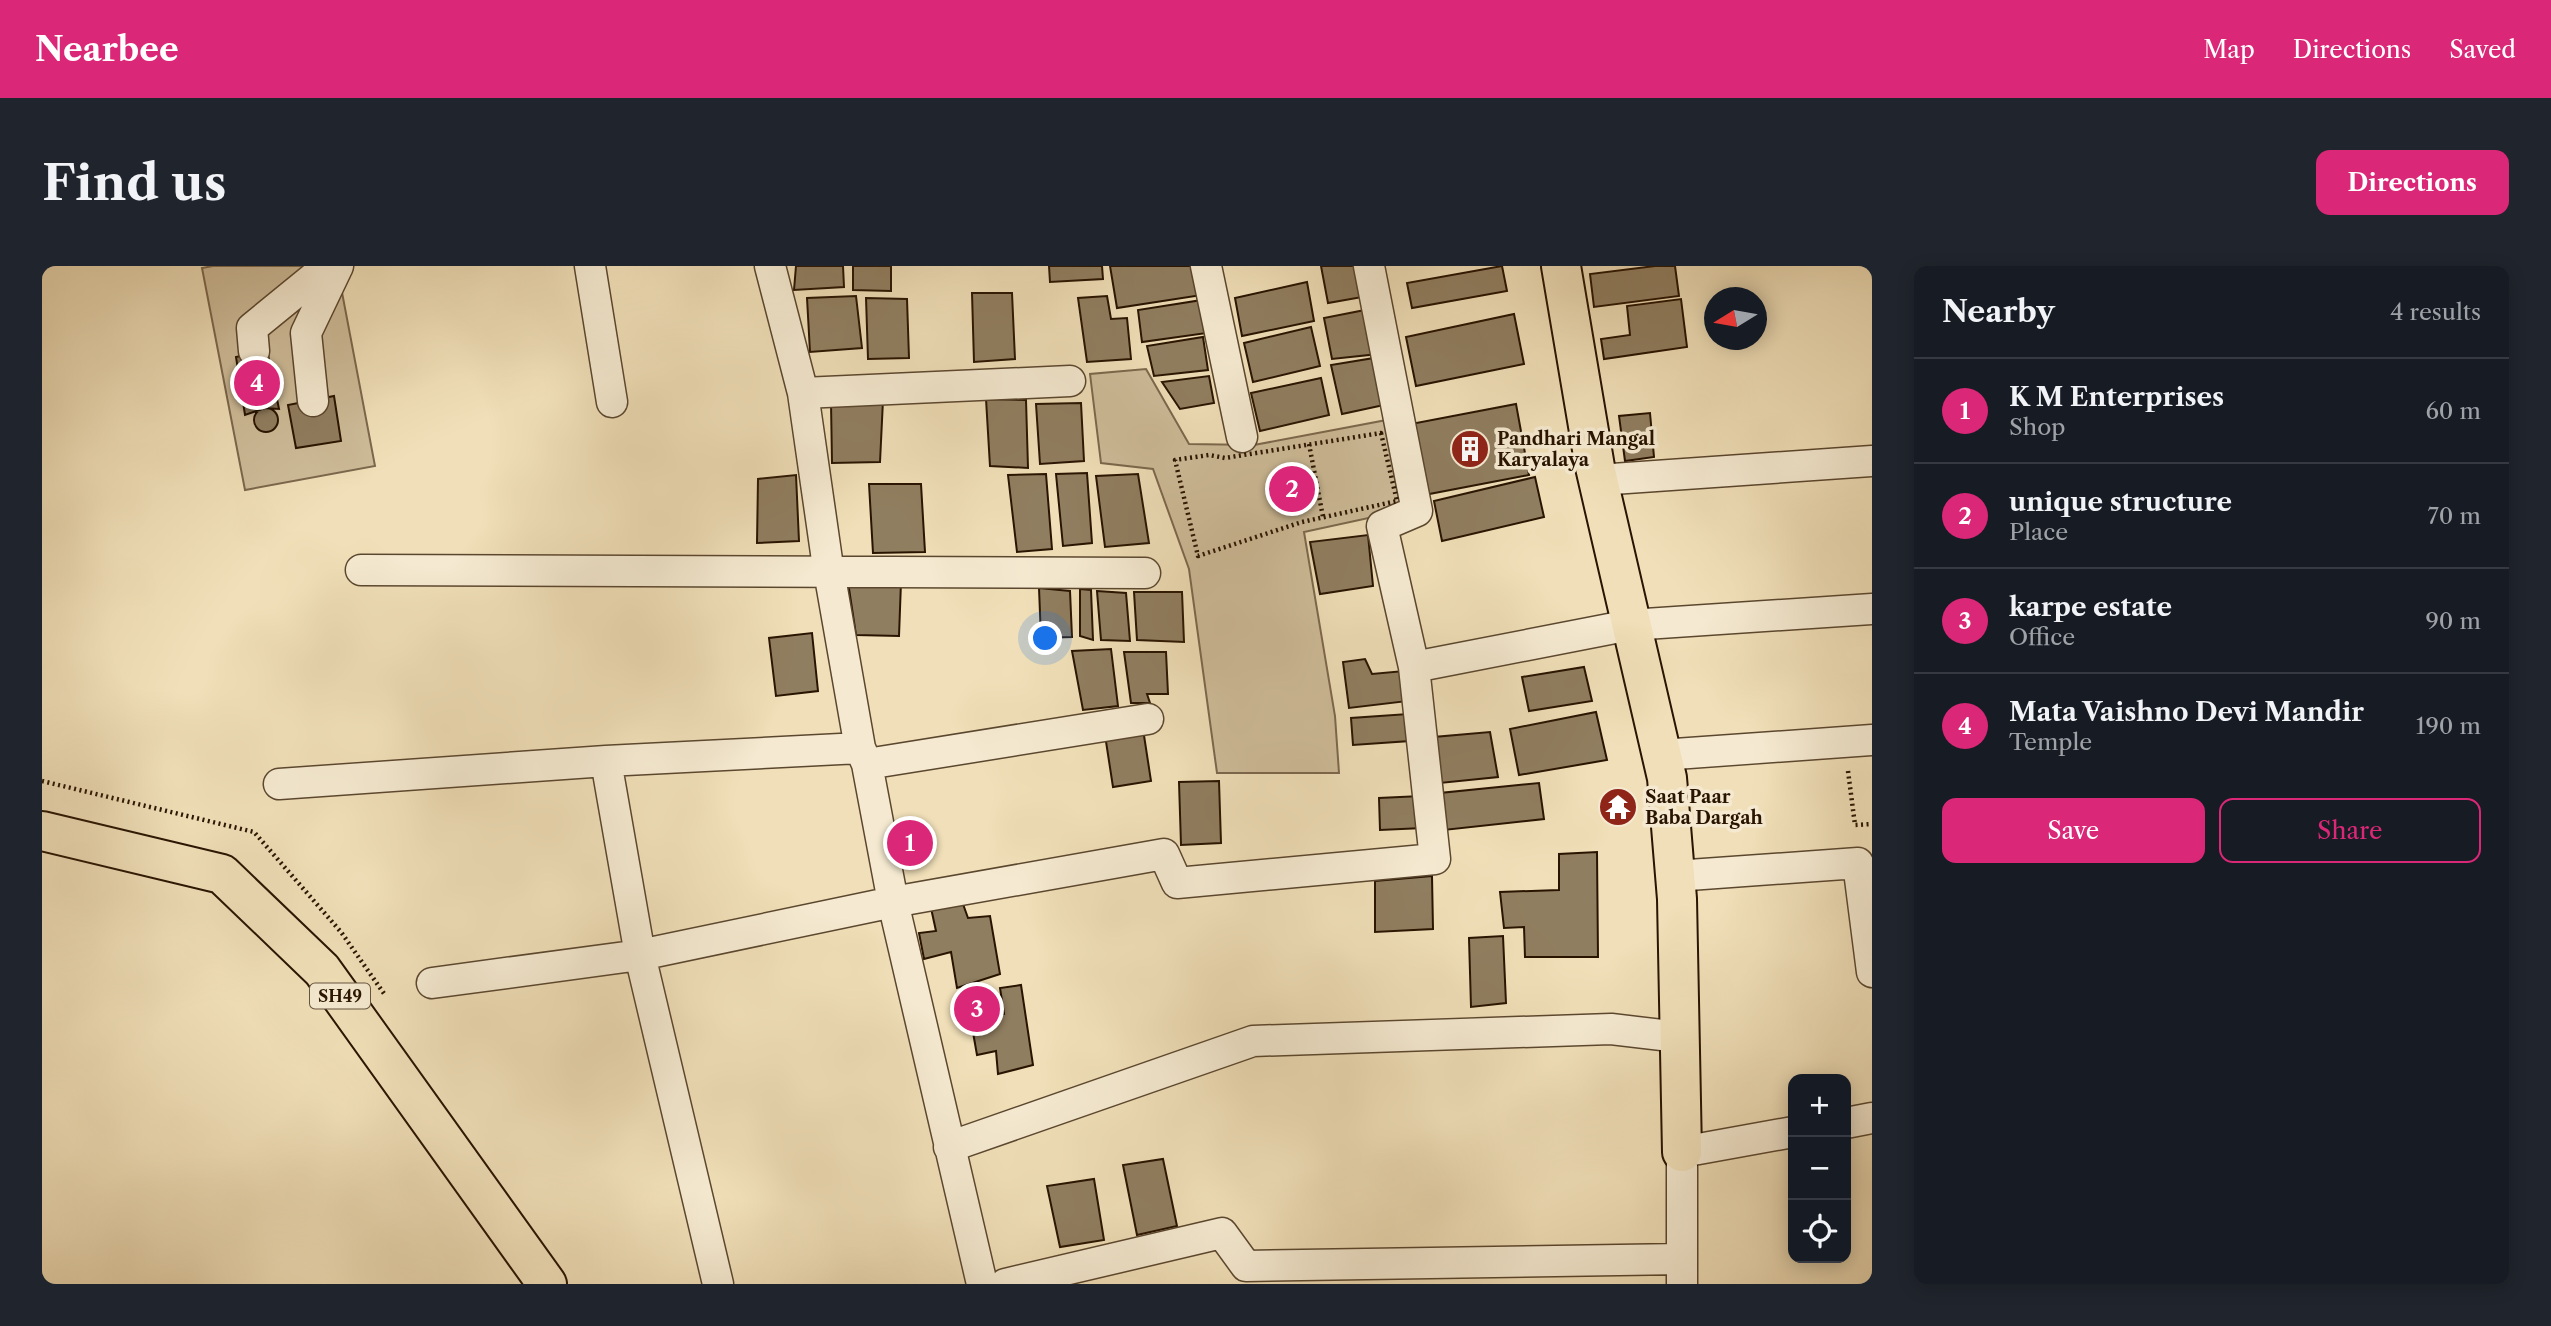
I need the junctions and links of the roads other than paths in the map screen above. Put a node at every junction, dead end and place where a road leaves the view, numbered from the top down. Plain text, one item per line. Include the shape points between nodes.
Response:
1 (328, 266) edge
2 (338, 266) edge
3 (590, 266) edge
4 (770, 266) edge
5 (1206, 266) edge
6 (1369, 266) edge
7 (1561, 266) edge
8 (254, 351) dead end
9 (1070, 382) dead end
10 (803, 393) junction
11 (313, 401) dead end
12 (612, 402) dead end
13 (1242, 437) dead end
14 (1872, 461) edge
15 (1598, 481) junction
16 (361, 570) dead end
17 (830, 573) junction
18 (1144, 573) dead end
19 (1872, 609) edge
20 (1630, 625) junction
21 (1414, 667) junction
22 (1148, 719) dead end
23 (1858, 741) edge
24 (1661, 755) junction
25 (864, 756) junction
26 (607, 761) junction
27 (279, 784) dead end
28 (42, 831) edge
29 (1675, 876) junction
30 (893, 902) junction
31 (639, 955) junction
32 (1872, 972) edge
33 (432, 983) dead end
34 (1679, 1037) junction
35 (1872, 1118) edge
36 (1851, 1122) edge
37 (1788, 1133) edge
38 (948, 1147) junction
39 (1682, 1152) junction
40 (1682, 1271) edge
41 (548, 1284) edge
42 (718, 1284) edge
43 (982, 1284) edge
44 (1005, 1284) edge

1 - 8 street via 252,328
2 - 11 street via 306,333
3 - 12 street
4 - 10 street
5 - 13 street
6 - 21 street via 1417,511 1382,526
7 - 15 main road
9 - 10 street
10 - 17 street
14 - 15 street
15 - 20 main road
16 - 17 street
17 - 18 street
17 - 25 street
19 - 20 street
20 - 21 street
20 - 24 main road
21 - 30 street via 1435,859 1177,883 1164,854
22 - 25 street
23 - 24 street
24 - 29 main road
25 - 26 street
25 - 30 street
26 - 27 street
26 - 31 street
28 - 41 main road, SH49 via 222,874 322,971
29 - 32 street via 1858,863
29 - 34 main road
30 - 31 street
30 - 38 street
31 - 33 street
31 - 42 street
34 - 38 street via 1611,1029 1253,1041
34 - 39 main road
35 - 36 street
37 - 39 street
38 - 43 street
39 - 40 street
40 - 44 street via 1246,1265 1222,1233

